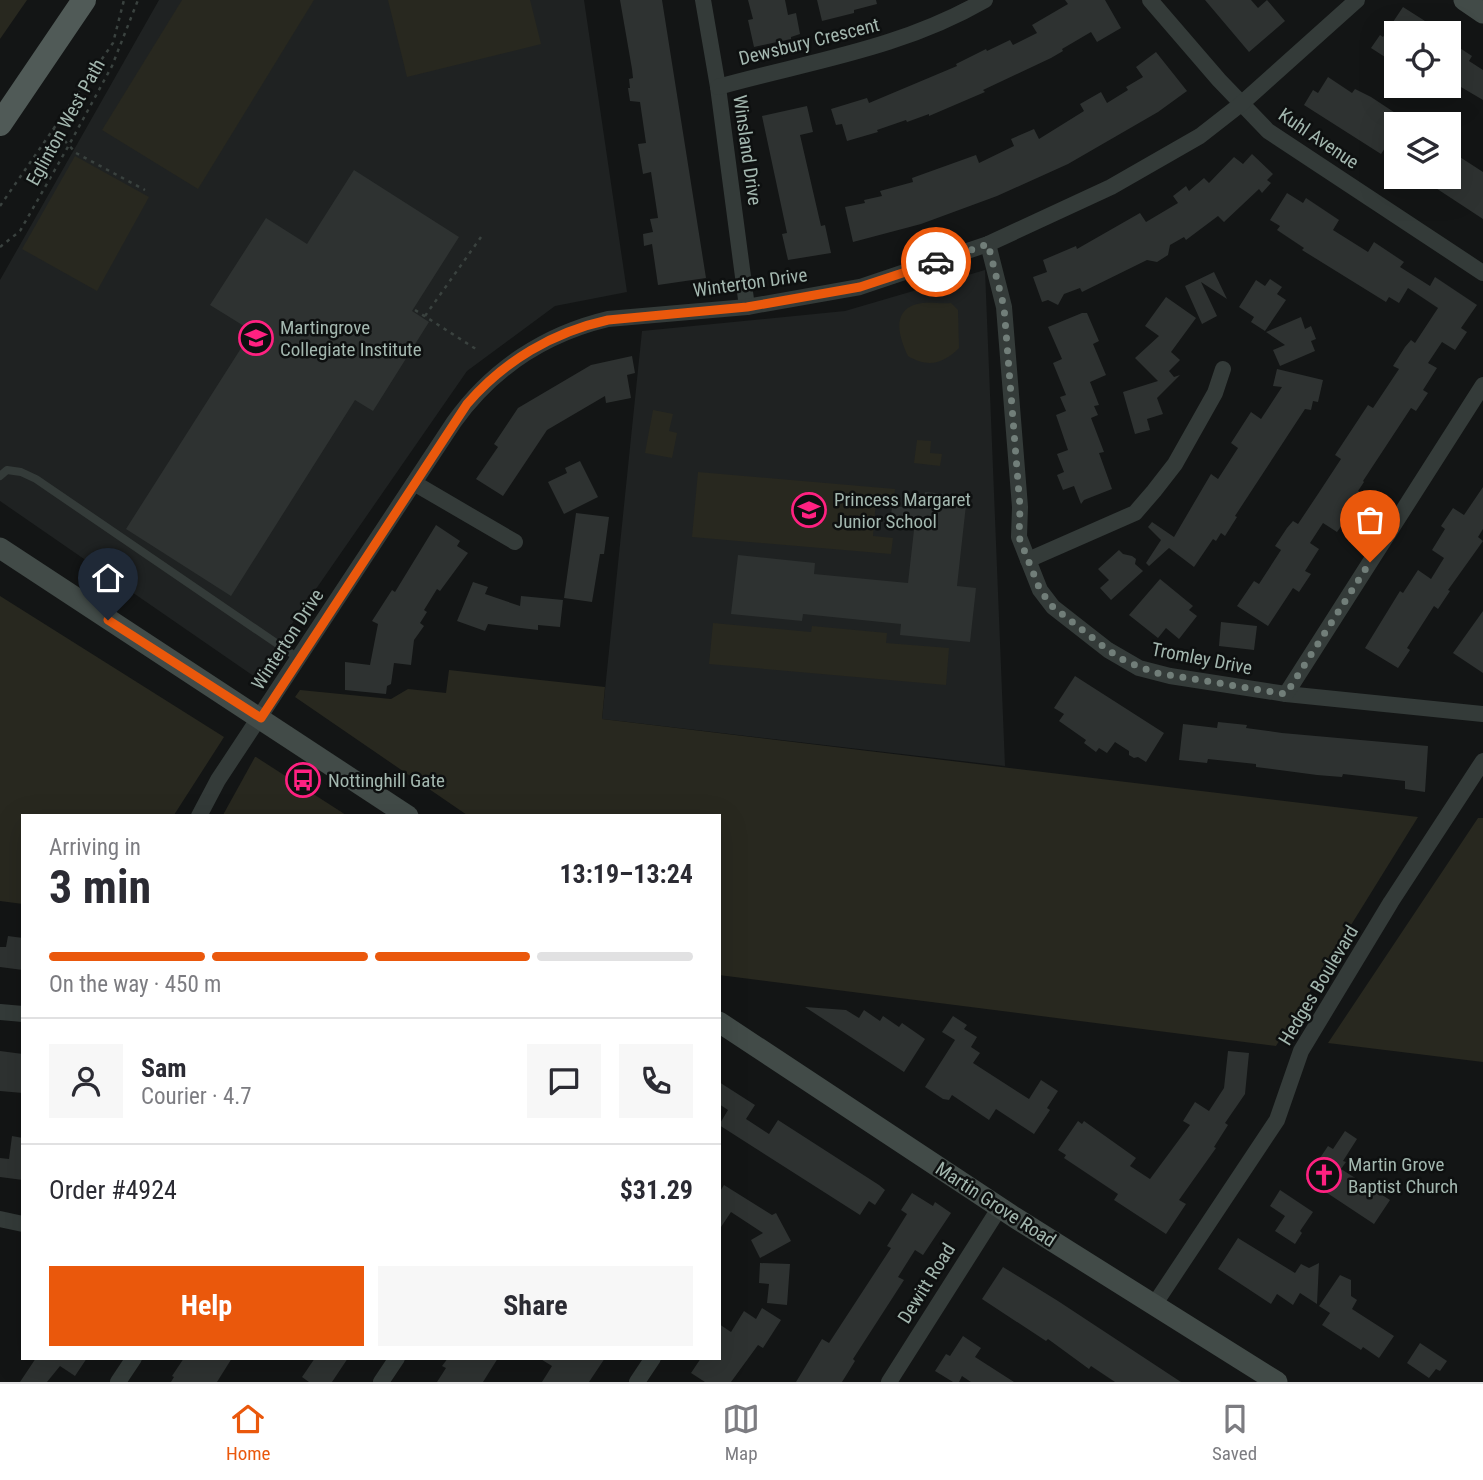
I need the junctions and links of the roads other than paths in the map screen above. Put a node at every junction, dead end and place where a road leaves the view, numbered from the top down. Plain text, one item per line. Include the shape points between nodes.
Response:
1 (84, 0) edge
2 (703, 0) edge
3 (985, 0) edge
4 (1150, 0) edge
5 (1357, 0) edge
6 (1464, 0) edge
7 (1483, 13) edge
8 (718, 87) junction
9 (1241, 104) junction
10 (0, 124) edge
11 (988, 244) junction
12 (1483, 273) edge
13 (747, 307) junction
14 (1223, 369) dead end
15 (1483, 385) edge
16 (0, 476) edge
17 (414, 483) junction
18 (514, 542) dead end
19 (0, 548) edge
20 (1028, 560) junction
21 (299, 659) junction
22 (1286, 694) junction
23 (1483, 714) edge
24 (261, 718) junction
25 (1483, 761) edge
26 (200, 814) edge
27 (405, 814) edge
28 (0, 1012) edge
29 (21, 1014) edge
30 (721, 1023) edge
31 (1000, 1207) junction
32 (0, 1219) edge
33 (21, 1224) edge
34 (1154, 1304) junction
35 (133, 1360) edge
36 (396, 1360) edge
37 (652, 1360) edge
38 (118, 1382) edge
39 (381, 1382) edge
40 (637, 1382) edge
41 (888, 1382) edge
42 (1277, 1382) edge

1 - 10 main road
2 - 8 street, Winsland Drive
3 - 8 street, Dewsbury Crescent via 895,41
4 - 9 street
5 - 9 street, Winterton Drive
6 - 7 main road
8 - 13 street, Winsland Drive
9 - 11 street, Winterton Drive via 1200,136 1111,187
9 - 12 street, Kuhl Avenue via 1268,131
11 - 13 street, Winterton Drive via 860,287
11 - 20 street, Tromley Drive via 1004,307 1019,537
13 - 17 street, Winterton Drive via 608,320 568,331 536,347 483,386
14 - 20 street via 1215,393 1175,464 1135,513
15 - 22 street
16 - 21 lane via 7,470 36,480
17 - 18 street
17 - 21 street, Winterton Drive
19 - 24 main road
20 - 22 street, Tromley Drive via 1053,607 1125,661 1170,677
21 - 24 street, Winterton Drive
22 - 23 street, Tromley Drive
24 - 26 street
24 - 27 main road
25 - 34 street, Hedges Boulevard via 1301,1051 1277,1120
28 - 29 street
30 - 31 main road, Martin Grove Road
31 - 34 main road, Martin Grove Road
31 - 41 street, Dewitt Road
32 - 33 street
34 - 42 main road, Martin Grove Road
35 - 38 street
36 - 39 street
37 - 40 street

